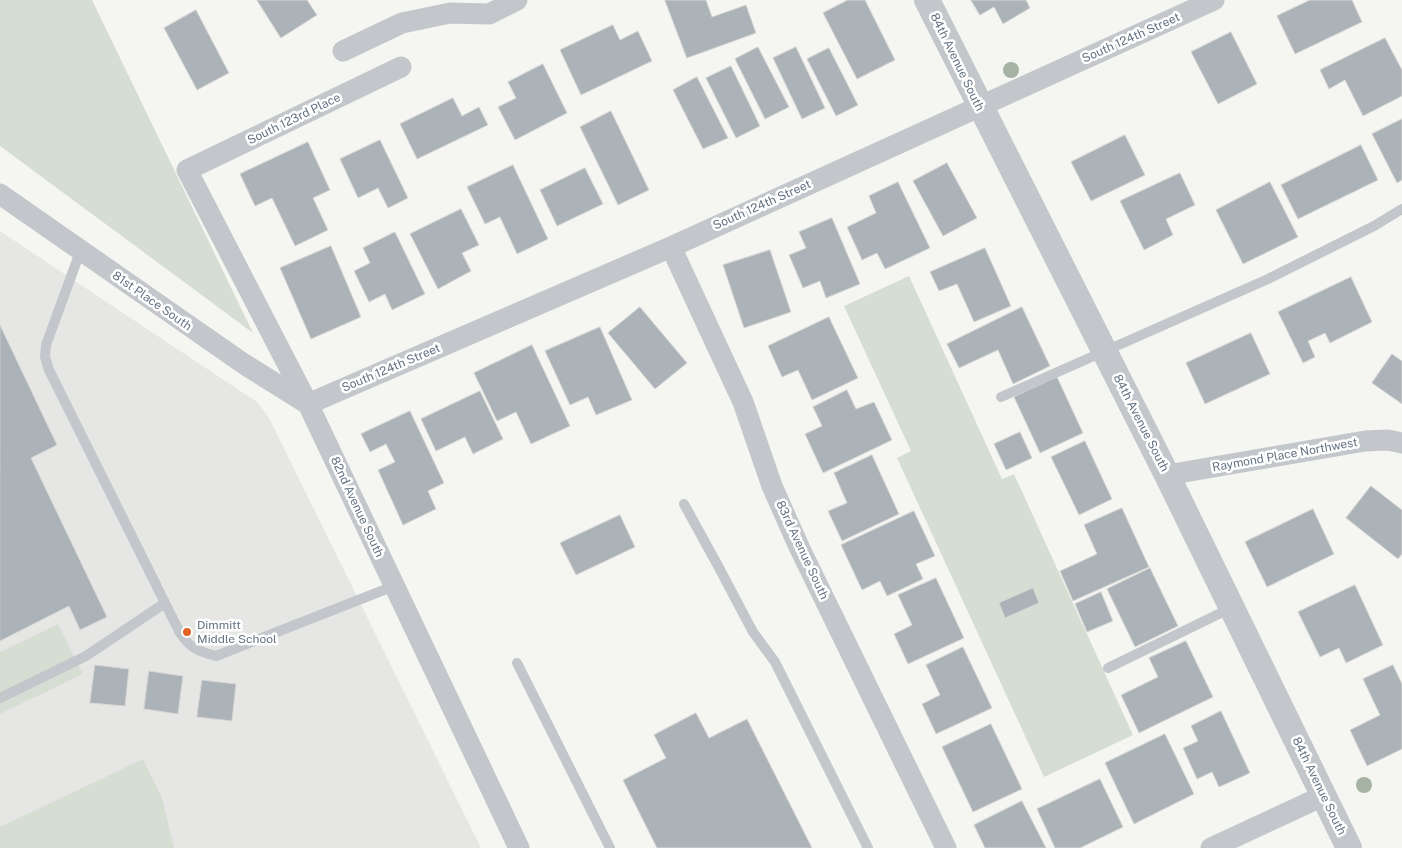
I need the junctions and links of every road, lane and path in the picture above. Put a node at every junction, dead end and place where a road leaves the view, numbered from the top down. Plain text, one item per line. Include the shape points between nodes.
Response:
1 (517, 0) edge
2 (927, 0) edge
3 (1214, 0) edge
4 (343, 51) dead end
5 (400, 66) dead end
6 (980, 106) junction
7 (188, 170) joint
8 (0, 194) edge
9 (1402, 209) edge
10 (671, 247) junction
11 (80, 252) junction
12 (1104, 351) junction
13 (1001, 397) dead end
14 (308, 404) junction
15 (1402, 443) edge
16 (1167, 475) junction
17 (684, 504) dead end
18 (394, 586) junction
19 (165, 603) junction
20 (1231, 608) junction
21 (517, 663) dead end
22 (1108, 668) dead end
23 (0, 698) edge
24 (1323, 796) junction
25 (519, 848) edge
26 (610, 848) edge
27 (868, 848) edge
28 (946, 848) edge
29 (1211, 848) edge
30 (1349, 848) edge

1 - 4 street via 489,14 450,13 402,23
2 - 6 street, 84th Avenue South
3 - 6 street, South 124th Street
5 - 7 street, South 123rd Place
6 - 10 street, South 124th Street
6 - 12 street, 84th Avenue South
7 - 14 street, 82nd Avenue South
8 - 11 street, 81st Place South
9 - 12 lane via 1268,278
10 - 14 street, South 124th Street
10 - 28 street, 83rd Avenue South via 743,402 772,486 800,549
11 - 14 street, 81st Place South
11 - 19 lane via 46,346 45,357
12 - 13 lane
12 - 16 street, 84th Avenue South
14 - 18 street, 82nd Avenue South
15 - 16 street, Raymond Place Northwest via 1365,441
16 - 20 street, 84th Avenue South
17 - 27 lane via 753,632 775,662
18 - 19 lane via 216,656 189,646
18 - 25 street, 82nd Avenue South
19 - 23 lane via 86,656
20 - 22 lane
20 - 24 street, 84th Avenue South
21 - 26 lane
24 - 29 street
24 - 30 street, 84th Avenue South

